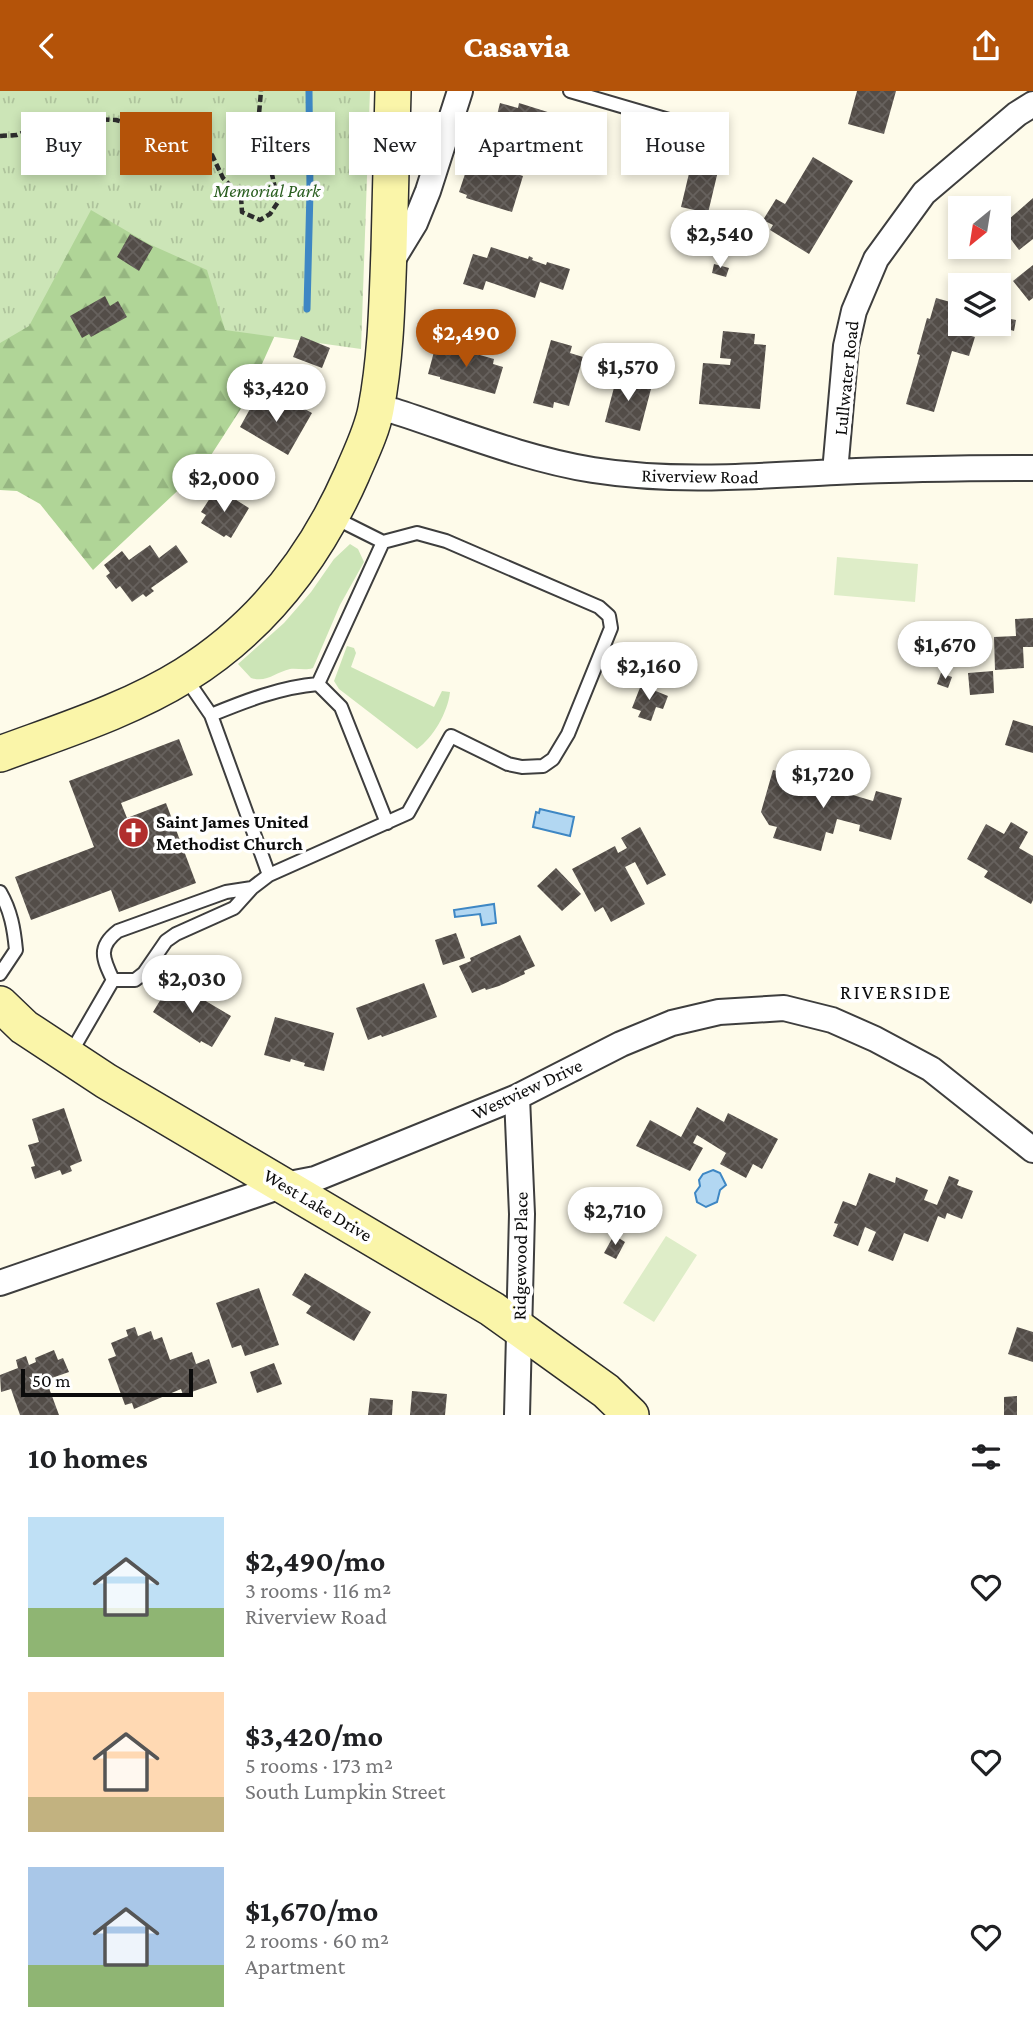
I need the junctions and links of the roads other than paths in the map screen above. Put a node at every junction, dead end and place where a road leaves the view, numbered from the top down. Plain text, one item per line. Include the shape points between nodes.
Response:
1 (393, 91) edge
2 (460, 91) edge
3 (570, 91) edge
4 (1033, 104) edge
5 (642, 112) edge
6 (388, 268) junction
7 (376, 410) junction
8 (1033, 468) edge
9 (835, 472) junction
10 (332, 517) junction
11 (383, 542) junction
12 (184, 675) junction
13 (318, 684) junction
14 (211, 715) junction
15 (0, 754) edge
16 (387, 823) junction
17 (269, 875) junction
18 (252, 888) junction
19 (0, 892) edge
20 (0, 974) edge
21 (113, 980) junction
22 (0, 1004) edge
23 (69, 1057) junction
24 (516, 1097) junction
25 (1033, 1150) edge
26 (284, 1185) junction
27 (0, 1283) edge
28 (519, 1327) junction
29 (517, 1415) edge
30 (631, 1415) edge

1 - 6 main road
2 - 6 street via 428,191
3 - 5 lane
4 - 9 street, Lullwater Road via 924,193 876,259 854,311 846,346
6 - 7 main road
7 - 9 street, Riverview Road via 394,411 591,470 651,477 745,478
7 - 10 main road
8 - 9 street, Riverview Road
10 - 11 lane
10 - 12 main road via 279,595 215,655
11 - 13 lane
11 - 16 lane via 417,533 446,541 599,607 609,616 611,628 554,759 543,767 515,765 451,736 408,813
12 - 14 lane
12 - 15 main road via 115,710
13 - 14 lane via 270,694
13 - 16 lane via 341,707
14 - 17 lane
16 - 17 lane
17 - 18 lane
18 - 21 lane via 234,908 166,941 135,980
18 - 21 lane via 226,892 118,931 103,948
19 - 20 lane via 14,928 16,950
21 - 23 lane
22 - 23 main road, West Lake Drive via 24,1027
23 - 26 main road, West Lake Drive
24 - 25 street, Westview Drive via 672,1023 719,1012 784,1009 832,1020 931,1069
24 - 26 street, Westview Drive via 315,1179
24 - 28 street, Ridgewood Place via 522,1215
26 - 27 street, Westview Drive
26 - 28 main road, West Lake Drive
28 - 29 street, Ridgewood Place
28 - 30 main road, West Lake Drive

